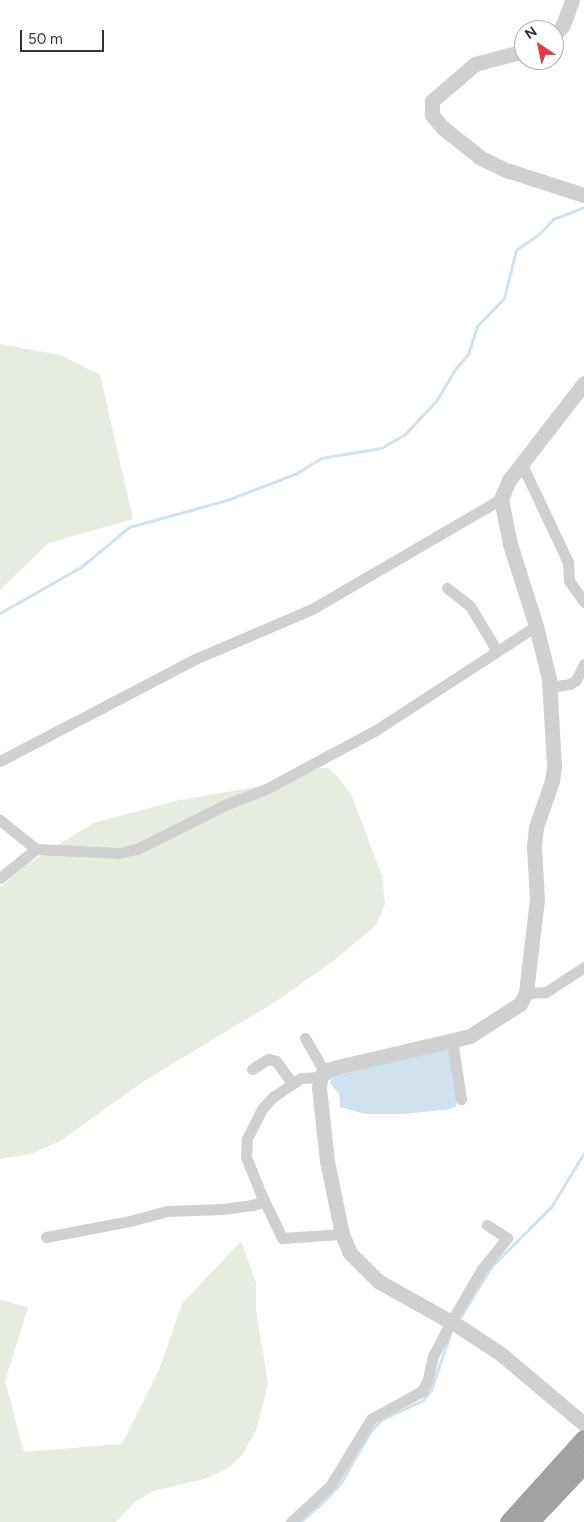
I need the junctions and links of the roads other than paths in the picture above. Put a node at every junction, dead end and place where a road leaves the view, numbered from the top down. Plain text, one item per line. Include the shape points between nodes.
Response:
1 (572, 0) edge
2 (564, 20) edge
3 (514, 53) edge
4 (584, 195) edge
5 (584, 383) edge
6 (520, 466) junction
7 (501, 499) junction
8 (447, 588) dead end
9 (584, 602) edge
10 (536, 626) junction
11 (497, 651) junction
12 (584, 664) edge
13 (550, 687) junction
14 (0, 761) edge
15 (0, 820) edge
16 (36, 849) junction
17 (0, 878) edge
18 (584, 967) edge
19 (526, 993) junction
20 (305, 1038) dead end
21 (452, 1040) junction
22 (252, 1069) dead end
23 (323, 1075) junction
24 (292, 1084) junction
25 (462, 1099) dead end
26 (264, 1200) junction
27 (487, 1225) dead end
28 (342, 1234) junction
29 (46, 1237) dead end
30 (451, 1322) junction
31 (584, 1424) edge
32 (584, 1439) edge
33 (584, 1464) edge
34 (290, 1522) edge
35 (509, 1522) edge
36 (529, 1522) edge

1 - 2 street
3 - 4 street via 475,64 432,101 432,115 443,128 481,158 506,170
5 - 6 street
6 - 7 street via 504,488
6 - 9 street via 568,562 569,581
7 - 10 street via 510,544
7 - 14 street via 312,609 196,658
8 - 11 street via 470,606
10 - 11 street
10 - 13 street
11 - 16 street via 376,730 266,789 227,804 137,849 119,853
12 - 13 street via 576,680
13 - 19 street via 554,768 536,827 537,899
15 - 16 street
16 - 17 street
18 - 19 street via 546,992
19 - 21 street via 520,1004 508,1012 470,1036
20 - 23 street
21 - 23 street via 338,1066
21 - 25 street
22 - 24 street via 268,1059 276,1061
23 - 24 street via 301,1078
23 - 28 street via 319,1088 327,1161
24 - 26 street via 262,1109 247,1139 246,1157
26 - 28 street via 282,1238
26 - 29 street via 223,1209 167,1211
27 - 30 street via 507,1238 482,1269
28 - 30 street via 350,1254 378,1282
30 - 31 street via 502,1354
30 - 34 street via 433,1356 422,1391 371,1418 330,1486
32 - 35 highway
33 - 36 highway

